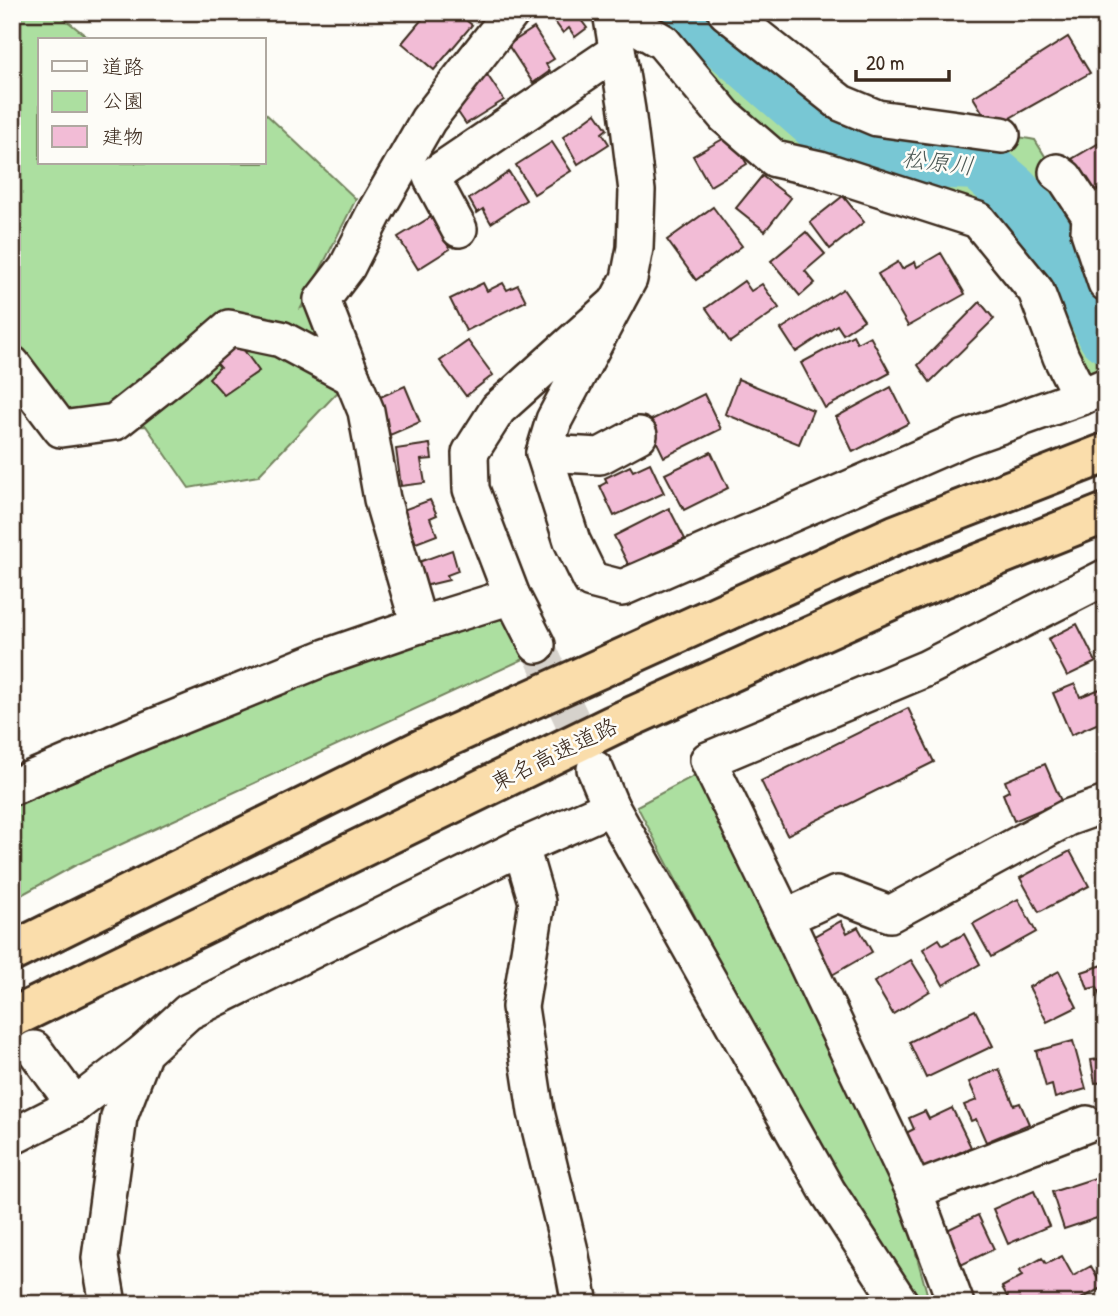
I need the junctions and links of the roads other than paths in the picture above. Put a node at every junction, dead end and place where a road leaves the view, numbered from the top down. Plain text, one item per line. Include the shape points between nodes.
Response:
1 (512, 12) edge
2 (611, 12) edge
3 (726, 12) edge
4 (617, 51) junction
5 (1002, 135) dead end
6 (1057, 172) dead end
7 (1098, 212) edge
8 (459, 229) dead end
9 (1106, 283) edge
10 (616, 303) junction
11 (12, 365) edge
12 (352, 377) junction
13 (1094, 392) edge
14 (639, 435) dead end
15 (544, 453) junction
16 (1106, 453) edge
17 (1106, 513) edge
18 (1106, 577) edge
19 (512, 596) junction
20 (419, 625) junction
21 (537, 645) tunnel mouth
22 (595, 769) tunnel mouth
23 (12, 787) edge
24 (1106, 804) edge
25 (611, 807) junction
26 (521, 847) junction
27 (785, 919) junction
28 (12, 952) edge
29 (12, 1017) edge
30 (34, 1049) dead end
31 (144, 1052) junction
32 (75, 1105) junction
33 (1087, 1124) dead end
34 (12, 1137) edge
35 (914, 1191) junction
36 (108, 1304) edge
37 (580, 1304) edge
38 (901, 1304) edge
39 (956, 1304) edge

1 - 12 street via 428,120 346,267 322,300
2 - 4 street
2 - 13 street via 663,42 725,116 775,159 978,220 1036,291 1061,357
3 - 5 street via 841,103 877,118
4 - 8 street via 431,177
4 - 10 street via 636,191 635,248 629,279
6 - 7 street
7 - 9 street via 1089,232
10 - 15 street via 554,420
10 - 19 street via 498,409 470,453 471,489
11 - 12 street via 61,429 115,422 229,328 281,339
12 - 20 street via 366,411 382,499
13 - 15 street via 965,438 622,588 591,580 572,541
14 - 15 street via 600,456
16 - 28 highway via 895,536 436,742
17 - 29 highway, 東名高速道路 via 920,587 613,725
18 - 27 street via 925,669 708,760
19 - 20 street
19 - 21 street
20 - 23 street via 326,657
22 - 25 street
24 - 27 street via 1067,818 890,914 837,894
25 - 26 street
25 - 38 street via 828,1192
26 - 31 street via 188,1012
26 - 37 street via 537,902 520,1007 536,1112
27 - 35 street
30 - 32 street
31 - 32 street
31 - 36 street via 119,1117 111,1164 100,1258
32 - 34 street
33 - 35 street
35 - 39 street

